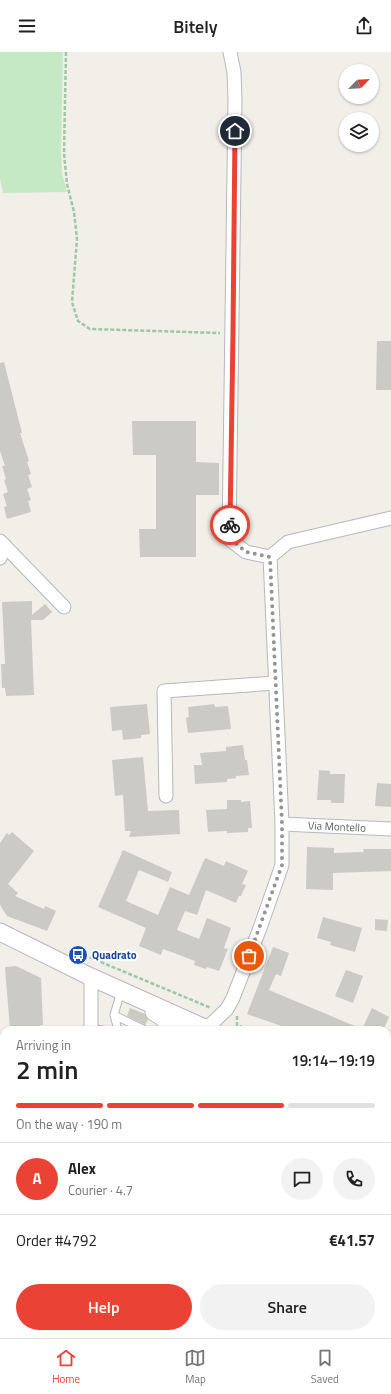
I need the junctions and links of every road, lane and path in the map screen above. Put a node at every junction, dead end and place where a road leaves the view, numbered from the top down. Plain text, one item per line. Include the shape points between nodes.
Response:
1 (66, 52) edge
2 (230, 52) edge
3 (233, 334) junction
4 (391, 518) edge
5 (2, 543) edge
6 (270, 557) junction
7 (0, 558) edge
8 (64, 607) dead end
9 (275, 683) junction
10 (166, 796) dead end
11 (282, 824) junction
12 (391, 829) edge
13 (0, 932) edge
14 (84, 955) dead end
15 (91, 977) junction
16 (127, 994) junction
17 (227, 1009) junction
18 (114, 1015) junction
19 (95, 1026) edge
20 (117, 1026) edge
21 (137, 1026) edge
22 (167, 1026) edge
23 (197, 1026) edge
24 (210, 1026) edge
25 (239, 1026) edge

1 - 3 path via 64,153 77,239 72,302 78,321 90,329
2 - 3 street via 235,100
3 - 6 street via 230,538 246,552
4 - 6 street via 288,542
5 - 7 street
5 - 8 street
6 - 9 street
9 - 10 street via 164,691
9 - 11 street
11 - 12 street, Via Montello
11 - 17 street via 282,865
13 - 15 street
14 - 17 path via 213,1009 218,1006
15 - 16 street
15 - 19 street
16 - 18 lane
16 - 22 street via 162,1017
16 - 23 street
17 - 24 street
17 - 25 path via 238,1016 237,1025
18 - 20 lane
18 - 21 lane

